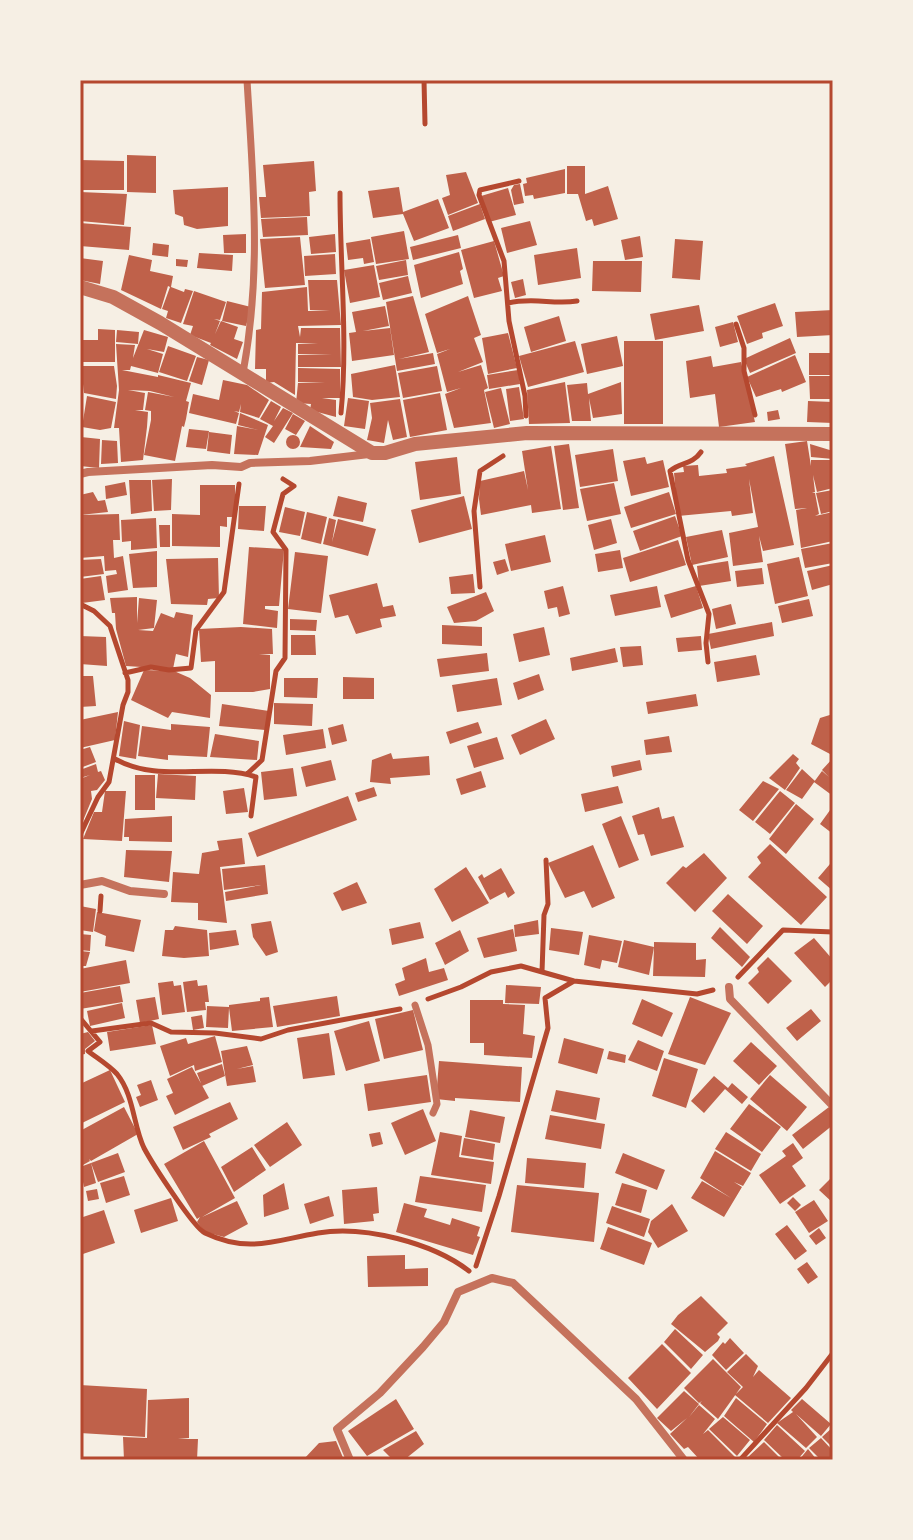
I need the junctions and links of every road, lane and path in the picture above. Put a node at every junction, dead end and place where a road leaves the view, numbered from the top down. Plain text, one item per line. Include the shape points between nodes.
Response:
1 (247, 80) edge
2 (424, 80) edge
3 (425, 124) dead end
4 (519, 181) dead end
5 (340, 193) dead end
6 (80, 287) edge
7 (577, 301) dead end
8 (508, 303) junction
9 (736, 324) dead end
10 (243, 375) junction
11 (708, 432) junction
12 (757, 432) junction
13 (523, 433) junction
14 (832, 433) edge
15 (339, 434) junction
16 (372, 453) junction
17 (262, 462) junction
18 (241, 467) junction
19 (80, 474) edge
20 (480, 587) dead end
21 (80, 604) edge
22 (708, 662) dead end
23 (125, 673) junction
24 (115, 759) junction
25 (247, 774) junction
26 (251, 816) dead end
27 (80, 835) edge
28 (546, 860) dead end
29 (80, 885) edge
30 (164, 894) dead end
31 (833, 932) edge
32 (542, 972) junction
33 (574, 981) junction
34 (729, 987) junction
35 (415, 1005) junction
36 (80, 1018) edge
37 (91, 1031) junction
38 (833, 1106) edge
39 (433, 1113) dead end
40 (833, 1353) edge
41 (350, 1460) edge
42 (684, 1460) edge
43 (740, 1460) edge

1 - 10 street via 257,245
2 - 3 path
4 - 8 path via 480,190 479,195 504,261
5 - 15 path via 345,352
6 - 10 street via 113,297
7 - 8 path via 527,298
8 - 13 path via 525,396
9 - 12 path
10 - 15 street
11 - 12 street
11 - 13 street
11 - 22 path via 698,457 670,471 688,560 709,614
12 - 14 street
13 - 16 street
13 - 20 path via 514,450 480,471 474,511
15 - 16 street
16 - 17 street
17 - 18 street
17 - 25 path via 263,469 294,486 283,494 273,532 286,550 285,658 276,671 262,760
18 - 19 street
18 - 23 path via 224,592 196,630 191,668 151,667
21 - 23 path via 110,626
23 - 24 path via 128,692
24 - 25 path via 150,772
24 - 27 path via 109,782
25 - 26 path via 256,777
28 - 32 path
29 - 30 street via 102,881 130,891
31 - 34 path via 783,930
32 - 33 path
32 - 35 path via 521,966 491,972
33 - 34 path via 697,994
33 - 37 path via 545,998 548,1028 473,1274 438,1251 383,1235 319,1232 252,1246 202,1232 144,1147 119,1078 88,1051 100,1042
34 - 38 street via 730,999
35 - 37 path via 261,1039 171,1032 151,1023
35 - 39 street via 428,1045 437,1104
36 - 37 path
40 - 43 path
41 - 42 street via 337,1429 423,1347 444,1322 458,1292 492,1278 513,1283 543,1309 636,1399

